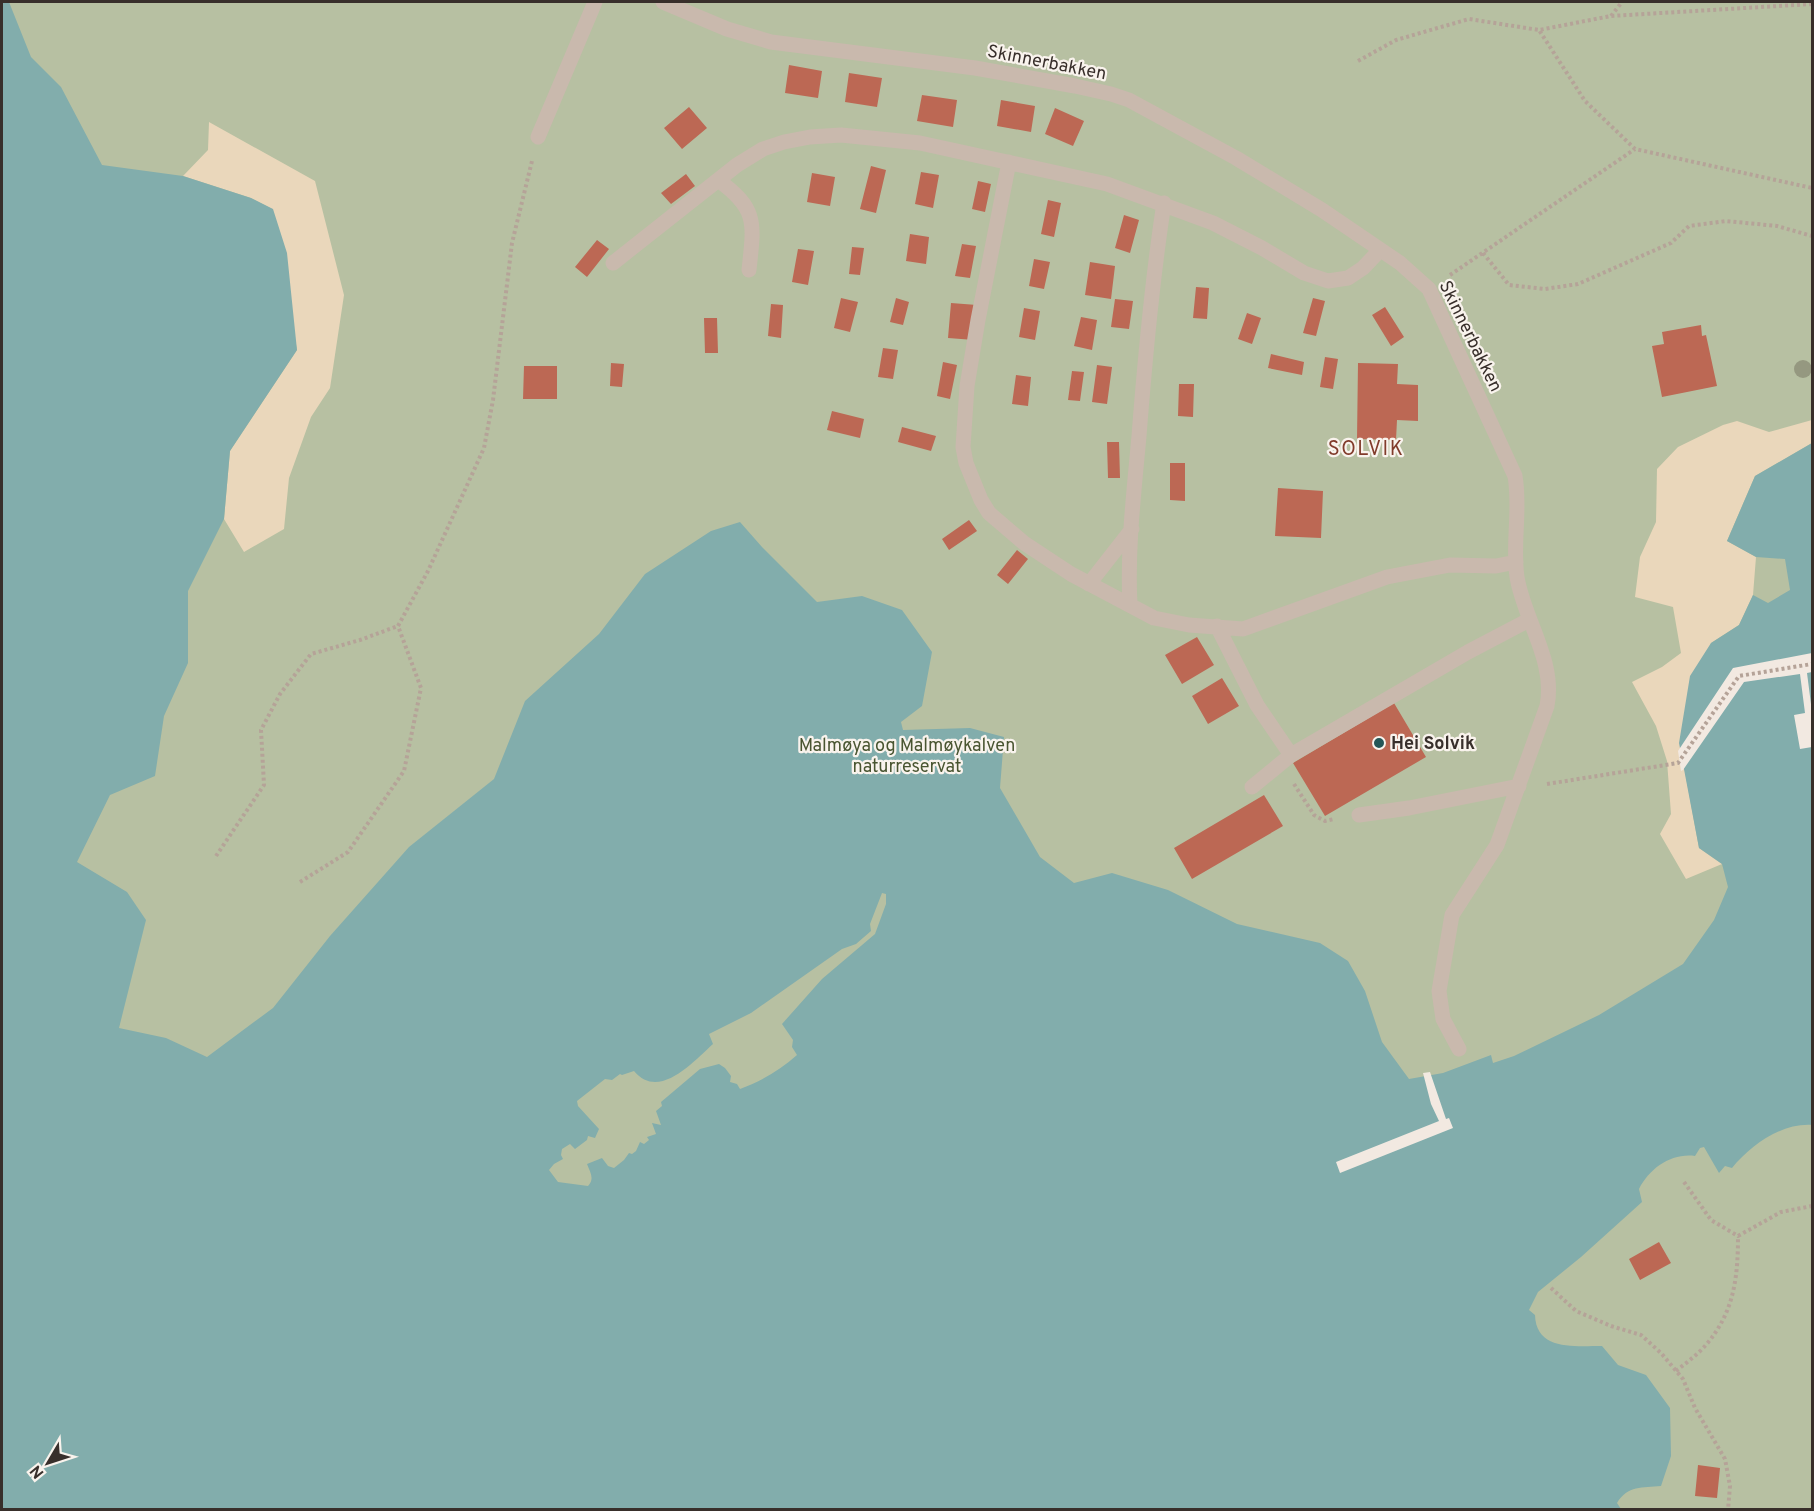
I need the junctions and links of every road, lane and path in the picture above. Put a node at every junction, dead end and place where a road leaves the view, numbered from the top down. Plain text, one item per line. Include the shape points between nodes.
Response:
1 (595, 2) edge
2 (663, 2) edge
3 (1623, 2) edge
4 (1812, 4) edge
5 (1611, 16) junction
6 (1539, 30) junction
7 (1358, 61) dead end
8 (538, 136) joint
9 (1635, 149) junction
10 (1009, 162) junction
11 (718, 180) junction
12 (1812, 188) edge
13 (1164, 203) junction
14 (1812, 236) edge
15 (1380, 250) junction
16 (1483, 253) junction
17 (613, 263) dead end
18 (749, 270) dead end
19 (1429, 289) junction
20 (1132, 529) junction
21 (1516, 562) junction
22 (1089, 584) junction
23 (1130, 605) junction
24 (1529, 620) junction
25 (399, 626) junction
26 (1217, 626) junction
27 (1812, 664) edge
28 (1286, 759) junction
29 (1519, 786) junction
30 (1252, 787) dead end
31 (1359, 815) joint
32 (216, 856) dead end
33 (300, 882) dead end
34 (1460, 1049) dead end
35 (1684, 1182) dead end
36 (1812, 1206) edge
37 (1738, 1236) junction
38 (1551, 1288) dead end
39 (1676, 1371) junction
40 (1728, 1509) edge

1 - 8 lane
2 - 15 lane, Skinnerbakken via 751,38 1021,75 1130,100 1276,182
3 - 5 path
4 - 5 path
5 - 6 path
6 - 7 path via 1469,19 1396,40
6 - 9 path via 1585,101
8 - 25 path via 512,243 493,400 483,448
9 - 12 path
9 - 16 path
10 - 11 lane via 920,143 841,135 783,142 737,165
10 - 13 lane via 1107,184
10 - 22 lane via 968,386 963,428 966,463 981,500 996,520 1024,543
11 - 17 lane
11 - 18 lane via 737,194 749,213 753,236
13 - 15 lane via 1213,223 1304,273 1328,281 1348,278
13 - 20 lane via 1147,343
14 - 16 path via 1777,226 1726,221 1689,226 1671,243 1578,284 1545,289 1509,285
15 - 19 lane, Skinnerbakken
16 - 19 path
19 - 21 lane, Skinnerbakken via 1515,476 1519,497
20 - 22 lane
20 - 23 lane
21 - 24 lane, Skinnerbakken
21 - 26 lane via 1496,566 1450,565 1387,577 1243,629
22 - 23 lane
23 - 26 lane via 1154,618
24 - 28 lane
24 - 29 lane, Skinnerbakken via 1550,692
25 - 32 path via 311,654 280,694 261,730 264,785
25 - 33 path via 421,688 404,771 348,852
26 - 28 lane
27 - 29 path via 1739,676 1678,763
28 - 30 lane
28 - 31 path via 1314,815 1325,821
29 - 31 lane
29 - 34 lane, Skinnerbakken via 1497,845 1452,915 1439,991 1440,1011
35 - 37 path via 1711,1220
36 - 37 path via 1781,1212
37 - 39 path via 1737,1278 1719,1328
38 - 39 path via 1576,1311 1641,1335
39 - 40 path via 1725,1459 1730,1486

